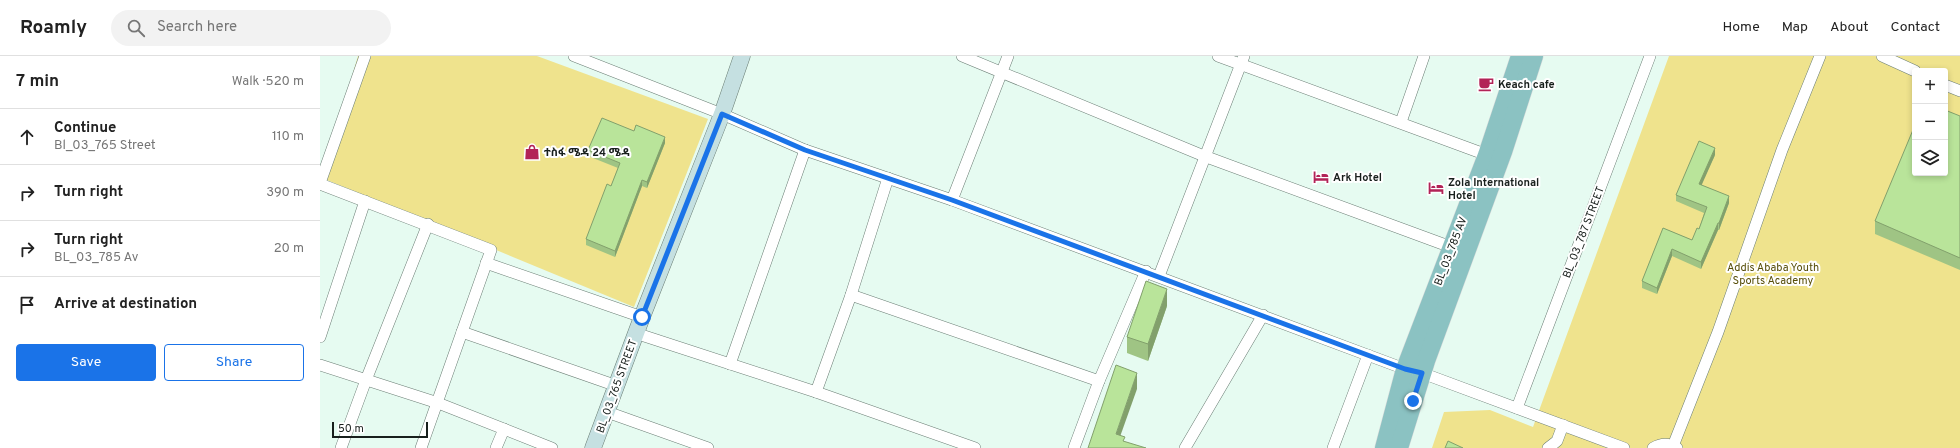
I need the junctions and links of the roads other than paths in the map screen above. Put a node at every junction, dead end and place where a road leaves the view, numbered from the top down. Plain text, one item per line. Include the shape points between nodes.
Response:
1 (365, 56) edge
2 (574, 56) edge
3 (742, 56) edge
4 (962, 56) edge
5 (1008, 56) edge
6 (1218, 56) edge
7 (1424, 56) edge
8 (1520, 56) edge
9 (1534, 56) edge
10 (1650, 56) edge
11 (1820, 56) edge
12 (1882, 56) edge
13 (1242, 60) edge
14 (1912, 70) edge
15 (1002, 71) junction
16 (1948, 86) edge
17 (1960, 91) edge
18 (722, 114) junction
19 (1401, 122) junction
20 (805, 150) junction
21 (1487, 154) junction
22 (1204, 156) junction
23 (888, 178) junction
24 (320, 183) edge
25 (952, 200) junction
26 (365, 201) junction
27 (428, 224) junction
28 (1451, 247) junction
29 (486, 263) junction
30 (1146, 272) junction
31 (1159, 276) junction
32 (850, 295) junction
33 (1263, 315) junction
34 (642, 317) junction
35 (462, 332) junction
36 (635, 333) junction
37 (320, 337) edge
38 (1368, 355) junction
39 (730, 364) junction
40 (320, 365) edge
41 (1413, 371) junction
42 (366, 380) junction
43 (1099, 381) junction
44 (617, 386) junction
45 (816, 392) junction
46 (438, 403) junction
47 (1517, 408) junction
48 (607, 412) junction
49 (1563, 425) junction
50 (504, 429) junction
51 (1675, 447) edge
52 (341, 448) edge
53 (421, 448) edge
54 (496, 448) edge
55 (552, 448) edge
56 (593, 448) edge
57 (708, 448) edge
58 (975, 448) edge
59 (1074, 448) edge
60 (1185, 448) edge
61 (1333, 448) edge
62 (1384, 448) edge
63 (1399, 448) edge
64 (1548, 448) edge
65 (1624, 448) edge
66 (1653, 448) edge

1 - 24 street
2 - 18 street
3 - 18 street, BL_03_765 STREET
4 - 15 street
5 - 15 street
6 - 13 street
7 - 19 street
8 - 21 main road, BL_03_785 AV
9 - 41 main road, BL_03_785 AV via 1503,152
10 - 47 street, BL_03_787 STREET
11 - 51 street via 1782,150
12 - 14 street
13 - 19 street
13 - 22 street
15 - 22 street
15 - 25 street
16 - 17 street
18 - 20 street
18 - 34 street, BL_03_765 STREET
19 - 21 street
20 - 23 street
20 - 39 street
21 - 28 main road, BL_03_785 AV
22 - 28 street
22 - 31 street
23 - 25 street
23 - 32 street
24 - 26 street
25 - 30 street
26 - 27 street
26 - 37 street
27 - 29 street via 487,247 491,252
27 - 42 street
28 - 41 main road, BL_03_785 AV
29 - 34 street
29 - 35 street
30 - 31 street
30 - 43 street
31 - 33 street
32 - 43 street
32 - 45 street
33 - 38 street
33 - 60 street
34 - 36 street, BL_03_765 STREET
35 - 44 street
35 - 46 street
36 - 39 street
36 - 44 street, BL_03_765 STREET
38 - 41 street
38 - 61 street
39 - 45 street
40 - 42 street
41 - 47 street
41 - 62 main road, BL_03_785 AV
41 - 63 main road, BL_03_785 AV
42 - 46 street
42 - 52 street
43 - 59 street
44 - 48 street, BL_03_765 STREET
45 - 58 street
46 - 50 street
46 - 53 street
47 - 49 street
48 - 56 street, BL_03_765 STREET
48 - 57 street
49 - 64 street via 1557,441
49 - 65 street
50 - 54 street
50 - 55 street
51 - 66 street via 1661,444

